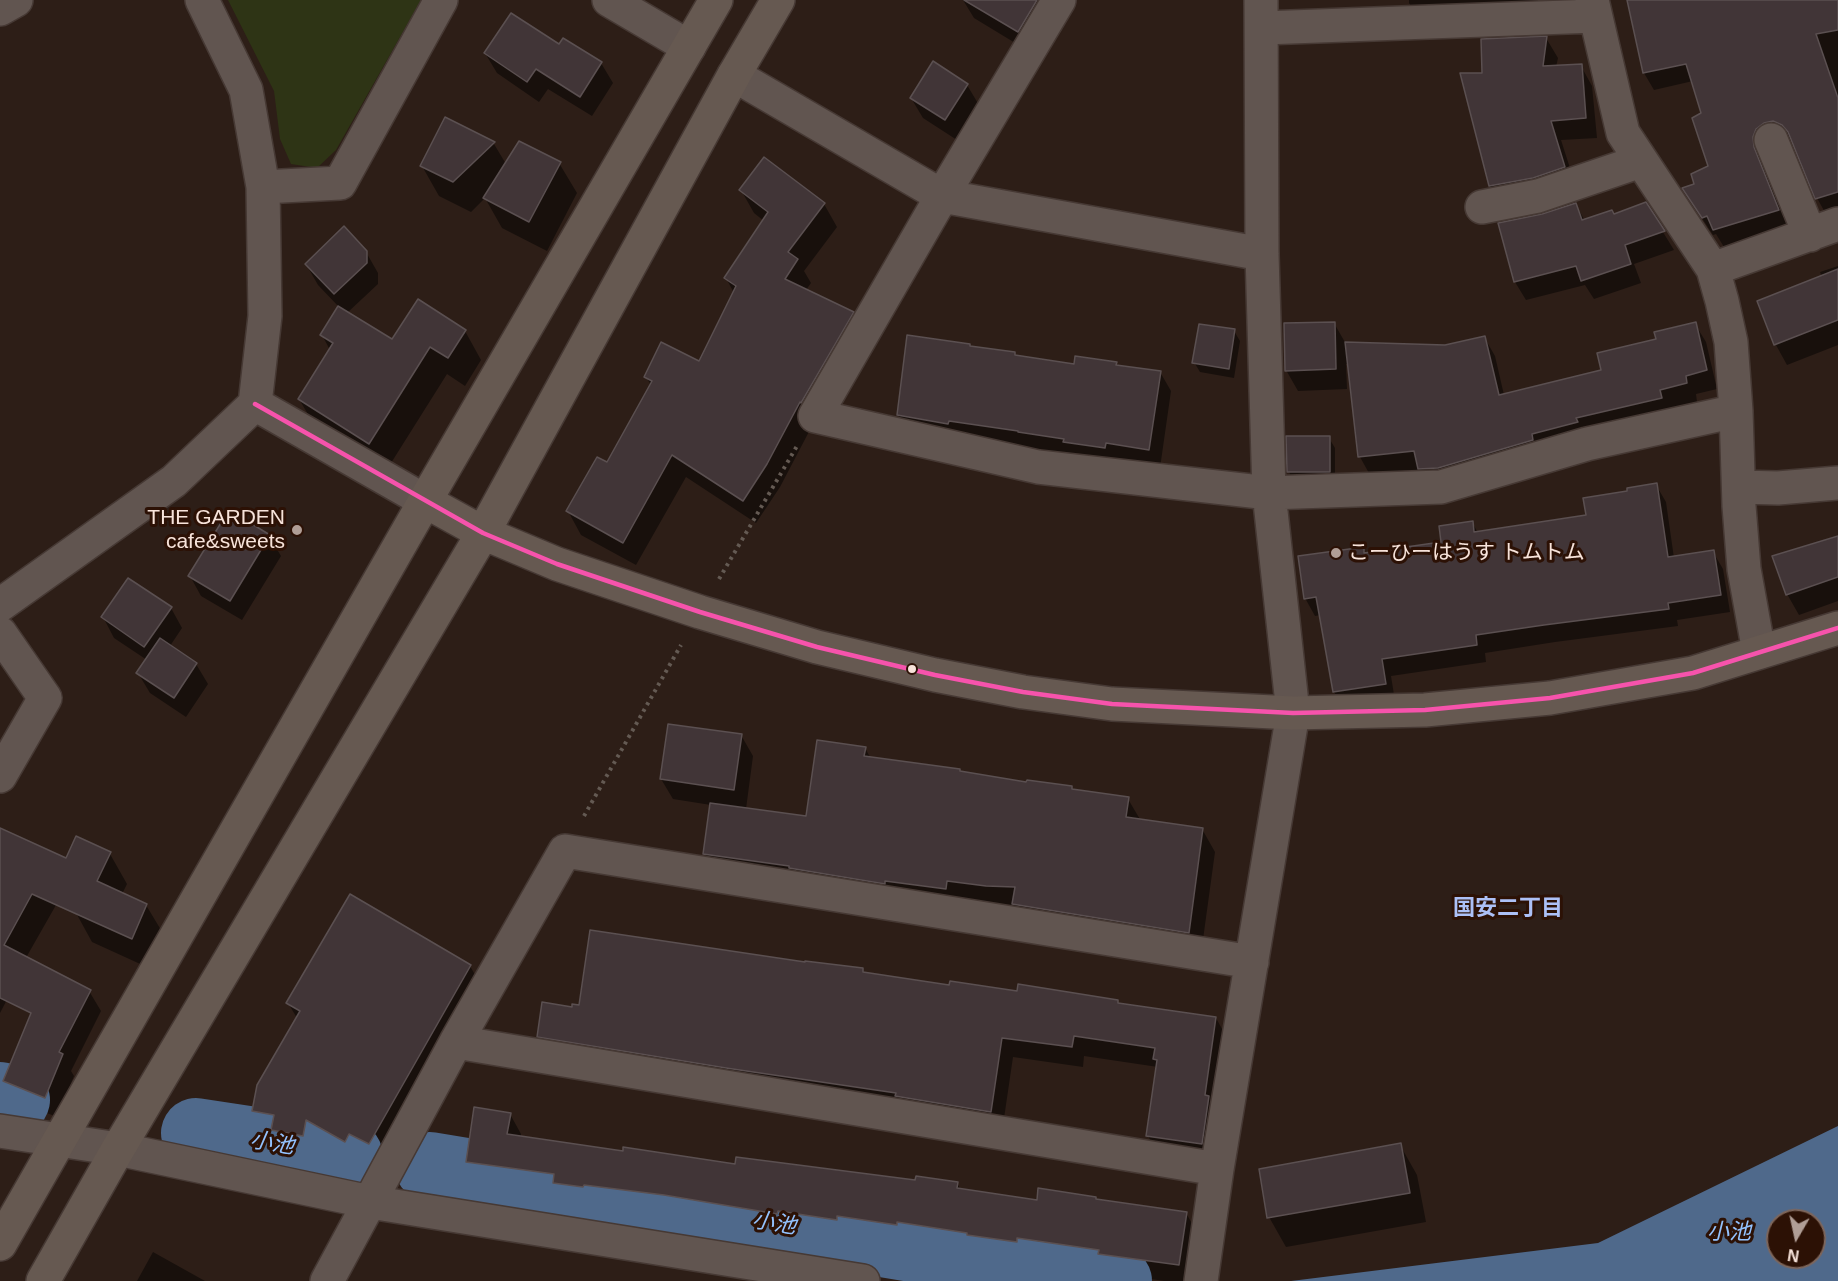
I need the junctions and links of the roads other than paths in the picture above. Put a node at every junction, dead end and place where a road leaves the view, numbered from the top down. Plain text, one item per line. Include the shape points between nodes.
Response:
1 (16, 0) edge
2 (202, 0) edge
3 (441, 0) edge
4 (609, 0) edge
5 (716, 0) edge
6 (778, 0) edge
7 (1059, 0) edge
8 (1594, 8) edge
9 (0, 9) edge
10 (1262, 14) edge
11 (689, 47) junction
12 (735, 75) junction
13 (1771, 140) dead end
14 (1641, 161) junction
15 (263, 187) junction
16 (942, 196) junction
17 (1482, 207) dead end
18 (1824, 230) edge
19 (1262, 254) junction
20 (1713, 270) junction
21 (255, 404) junction
22 (1736, 411) junction
23 (1838, 483) edge
24 (1739, 487) junction
25 (1269, 494) junction
26 (425, 501) junction
27 (483, 533) junction
28 (0, 605) edge
29 (1838, 628) edge
30 (0, 633) edge
31 (1759, 652) junction
32 (1293, 712) junction
33 (0, 776) edge
34 (1252, 962) junction
35 (456, 1042) junction
36 (0, 1131) edge
37 (59, 1141) junction
38 (118, 1149) junction
39 (1217, 1169) junction
40 (370, 1202) junction
41 (0, 1244) edge
42 (44, 1281) edge
43 (327, 1281) edge
44 (863, 1281) edge
45 (1201, 1281) edge

1 - 9 street
2 - 15 street via 246,90
3 - 15 street via 340,183
4 - 11 street
5 - 11 street
6 - 12 street
7 - 16 street
8 - 10 street
8 - 14 street via 1623,133
10 - 19 street
11 - 26 street
12 - 16 street
12 - 27 street
13 - 18 street
14 - 17 street via 1538,196
14 - 20 street
15 - 21 street via 265,316
16 - 19 street
16 - 25 street via 815,416 1038,467
18 - 20 street
19 - 25 street
20 - 22 street via 1731,342
21 - 26 street
21 - 28 street via 174,481
22 - 24 street
22 - 25 street via 1587,444 1441,487
23 - 24 street
24 - 31 street via 1744,570
25 - 32 street
26 - 27 street
26 - 37 street
27 - 32 street via 557,564 700,612 816,648 935,675 1112,704
27 - 38 street
29 - 31 street
30 - 33 street via 45,698
31 - 32 street via 1693,674 1550,698 1425,710
32 - 34 street
34 - 35 street via 564,851
34 - 39 street
35 - 39 street
35 - 40 street
36 - 37 street
37 - 38 street
37 - 41 street
38 - 40 street
38 - 42 street
39 - 45 street
40 - 43 street
40 - 44 street

